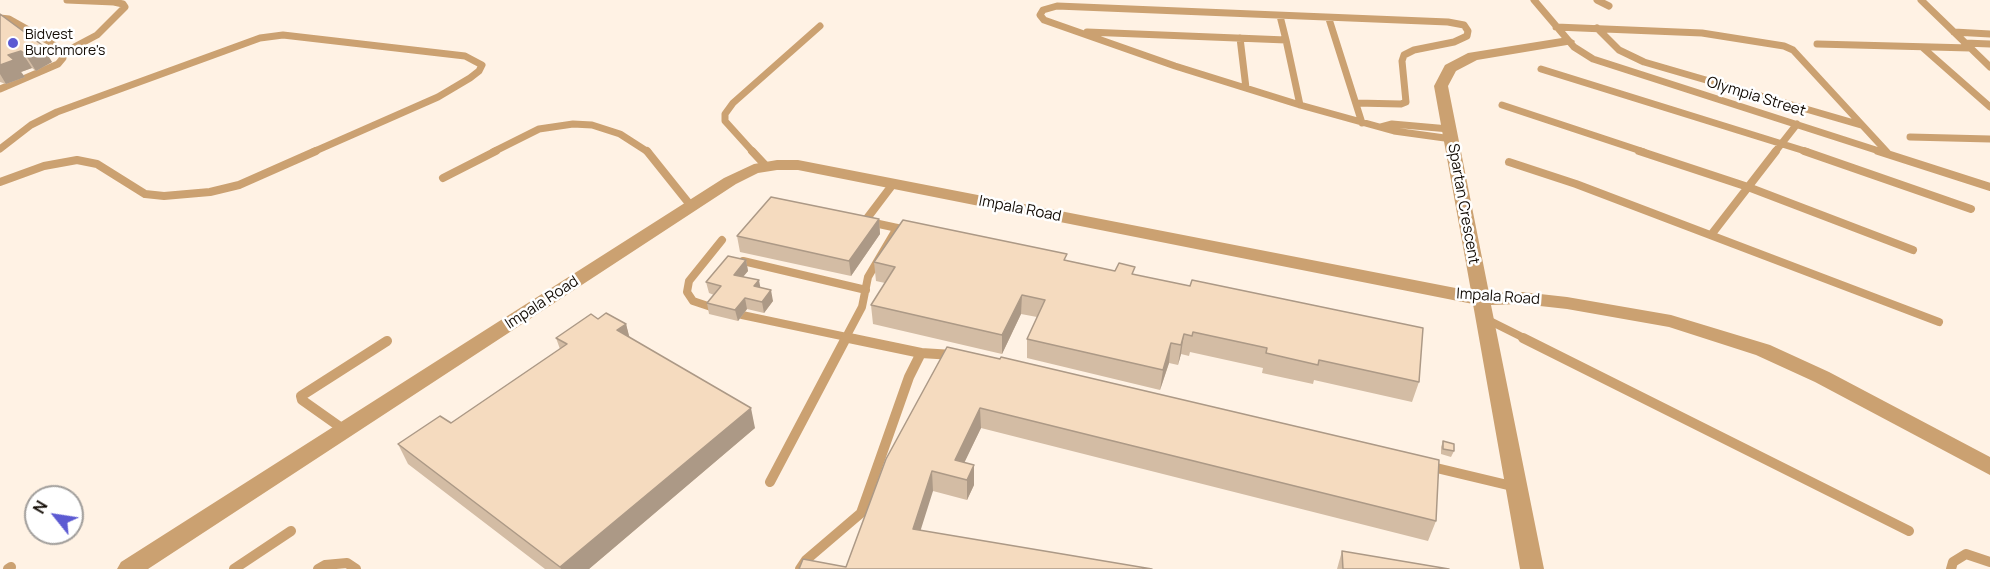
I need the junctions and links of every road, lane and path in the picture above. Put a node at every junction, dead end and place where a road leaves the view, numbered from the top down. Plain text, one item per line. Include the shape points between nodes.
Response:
1 (67, 0) edge
2 (1534, 0) edge
3 (1598, 0) edge
4 (1916, 0) edge
5 (1921, 0) edge
6 (1609, 6) dead end
7 (1280, 16) junction
8 (0, 18) edge
9 (1329, 19) junction
10 (820, 26) dead end
11 (1556, 27) junction
12 (1597, 28) junction
13 (1076, 32) junction
14 (1954, 32) junction
15 (1990, 34) edge
16 (1240, 38) junction
17 (1286, 40) junction
18 (1568, 41) junction
19 (1990, 44) edge
20 (1817, 45) dead end
21 (1968, 46) junction
22 (1922, 47) junction
23 (63, 53) junction
24 (1990, 67) edge
25 (1541, 69) dead end
26 (1246, 88) junction
27 (0, 89) edge
28 (1356, 103) junction
29 (1300, 105) junction
30 (1502, 105) dead end
31 (1990, 107) edge
32 (1362, 123) junction
33 (1797, 124) junction
34 (1863, 126) junction
35 (1450, 134) junction
36 (1910, 137) dead end
37 (1990, 139) edge
38 (1782, 143) junction
39 (0, 149) edge
40 (1889, 154) junction
41 (1509, 162) dead end
42 (766, 166) junction
43 (443, 178) dead end
44 (0, 182) edge
45 (893, 184) junction
46 (1748, 187) junction
47 (1990, 187) edge
48 (691, 206) junction
49 (1971, 209) dead end
50 (854, 219) edge
51 (865, 221) junction
52 (897, 228) junction
53 (908, 231) edge
54 (1711, 235) junction
55 (723, 240) dead end
56 (1912, 250) dead end
57 (743, 261) edge
58 (866, 290) junction
59 (1480, 299) junction
60 (714, 308) edge
61 (742, 315) edge
62 (1484, 318) junction
63 (1938, 322) dead end
64 (846, 337) junction
65 (387, 341) dead end
66 (921, 352) junction
67 (966, 356) edge
68 (343, 429) junction
69 (1413, 463) edge
70 (1990, 467) edge
71 (770, 482) dead end
72 (1516, 487) junction
73 (291, 531) dead end
74 (1909, 531) dead end
75 (1990, 562) edge
76 (129, 569) edge
77 (234, 569) edge
78 (318, 569) edge
79 (356, 569) edge
80 (800, 569) edge
81 (1532, 569) edge
82 (1951, 569) edge

1 - 23 lane via 114,2 124,7 97,35
2 - 11 lane, Olympia Street
3 - 6 lane
4 - 5 lane
5 - 14 lane
7 - 9 lane
7 - 13 lane via 1058,6 1043,10 1040,15
7 - 17 lane
8 - 23 lane
9 - 28 lane
9 - 28 lane via 1448,22 1464,25 1468,31 1467,36 1454,42 1404,55 1407,102
10 - 42 lane via 725,114 725,121
11 - 12 lane
11 - 18 lane, Olympia Street
12 - 34 lane via 1619,50 1644,62
12 - 34 lane via 1702,33 1784,46 1793,50
13 - 16 lane
13 - 26 lane
14 - 15 lane
14 - 21 lane
16 - 17 lane
16 - 26 lane
17 - 29 lane
18 - 33 lane, Olympia Street via 1584,54 1607,64
18 - 35 street, Spartan Crescent via 1485,53 1450,68 1441,86
19 - 21 lane
20 - 22 lane
21 - 22 lane
21 - 24 lane
22 - 31 lane
23 - 27 lane via 58,64
25 - 38 lane
26 - 29 lane
28 - 32 lane
29 - 32 lane
30 - 46 lane
32 - 35 lane
33 - 38 lane
33 - 40 lane, Olympia Street
34 - 40 lane
35 - 59 street, Spartan Crescent
36 - 37 lane
38 - 46 lane
38 - 49 lane
39 - 44 lane via 57,112 260,38 283,35 465,56 482,65 470,78 438,97 238,185 210,192 145,194 97,164 77,160 44,166
40 - 47 lane, Olympia Street
41 - 54 lane
42 - 45 street, Impala Road via 798,165
42 - 48 street, Impala Road via 730,181
43 - 48 lane via 539,129 592,125 620,134 646,150
45 - 51 lane
45 - 59 street, Impala Road
46 - 54 lane
46 - 56 lane
48 - 68 street, Impala Road
50 - 51 lane
51 - 52 lane
52 - 53 lane
52 - 58 lane via 876,261
54 - 63 lane
55 - 60 lane via 689,281 687,292 693,301
57 - 58 lane
58 - 64 lane
59 - 62 street, Spartan Crescent
59 - 70 street, Impala Road via 1522,298 1621,311 1671,321 1763,350 1860,396
61 - 64 lane
62 - 72 street, Spartan Crescent
62 - 74 lane
64 - 66 lane
64 - 71 lane
65 - 68 lane via 301,396
66 - 67 lane
66 - 80 lane via 861,513
68 - 76 street, Impala Road
69 - 72 lane
72 - 81 street, Spartan Crescent
73 - 77 lane
75 - 82 lane via 1966,554 1953,562
78 - 79 lane via 347,563

